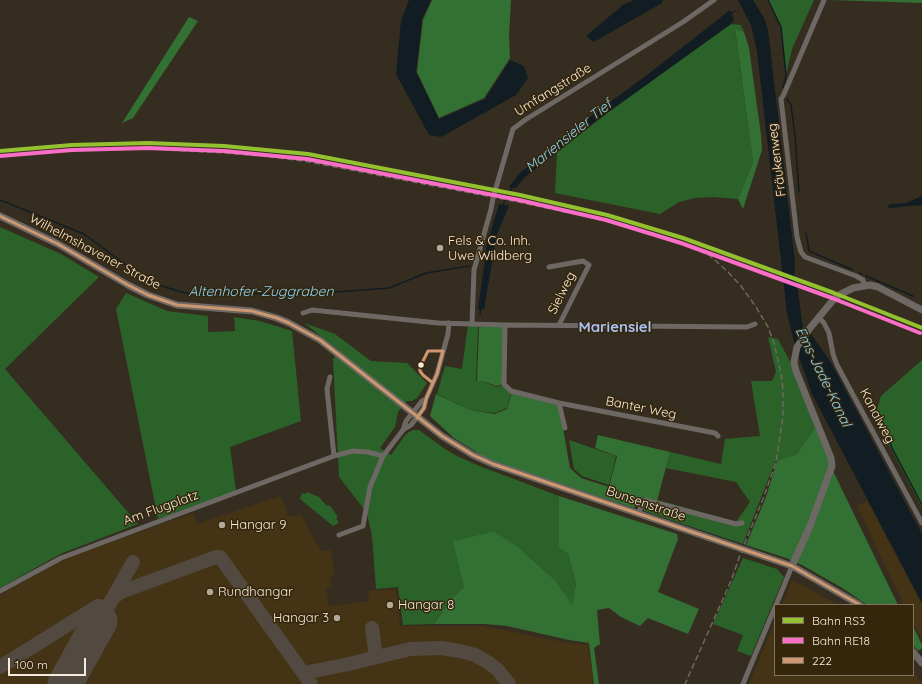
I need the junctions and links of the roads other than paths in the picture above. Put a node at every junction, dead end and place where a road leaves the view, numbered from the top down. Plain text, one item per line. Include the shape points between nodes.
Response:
1 (714, 0) edge
2 (824, 0) edge
3 (0, 216) edge
4 (549, 268) dead end
5 (865, 286) junction
6 (922, 310) edge
7 (303, 313) dead end
8 (819, 318) junction
9 (450, 323) junction
10 (472, 324) junction
11 (755, 324) dead end
12 (505, 325) junction
13 (559, 325) junction
14 (330, 377) dead end
15 (559, 403) junction
16 (415, 416) junction
17 (565, 428) dead end
18 (718, 436) dead end
19 (334, 456) junction
20 (383, 456) junction
21 (493, 464) joint
22 (638, 513) junction
23 (742, 523) dead end
24 (922, 523) edge
25 (338, 535) dead end
26 (792, 566) junction
27 (0, 591) edge
28 (777, 604) edge
29 (858, 604) edge
30 (774, 611) edge
31 (914, 653) edge
32 (922, 663) edge
33 (743, 684) edge

1 - 10 street, Umfangstraße via 513,129 475,265
2 - 5 street, Fräukenweg via 781,99 797,237 805,257 856,276 863,280
3 - 16 street, Wilhelmshavener Straße via 58,244 148,295 177,305 252,311 289,323 320,340
4 - 13 street, Sielweg via 583,261 591,264
5 - 6 street via 878,287
5 - 8 street via 838,295
7 - 9 street via 312,310
8 - 24 street, Kanalweg via 829,333 832,354 837,365
8 - 26 street via 797,347 794,357 796,371 832,466
9 - 10 street
9 - 16 street via 437,374 424,408
10 - 12 street
11 - 13 street via 747,327
12 - 13 street
12 - 15 street, Banter Weg via 504,384 511,391
14 - 19 street via 328,389
15 - 17 street
15 - 18 street, Banter Weg via 715,433
16 - 20 street
16 - 21 street, Wilhelmshavener Straße via 454,444
19 - 20 street, Am Flugplatz via 354,451
19 - 27 street, Am Flugplatz via 67,555
20 - 25 street via 370,487 363,526
21 - 22 street, Bunsenstraße
22 - 23 street via 645,500 736,524
22 - 26 street, Bunsenstraße
26 - 28 street
26 - 29 street, Bunsenstraße
30 - 33 street
31 - 32 street

